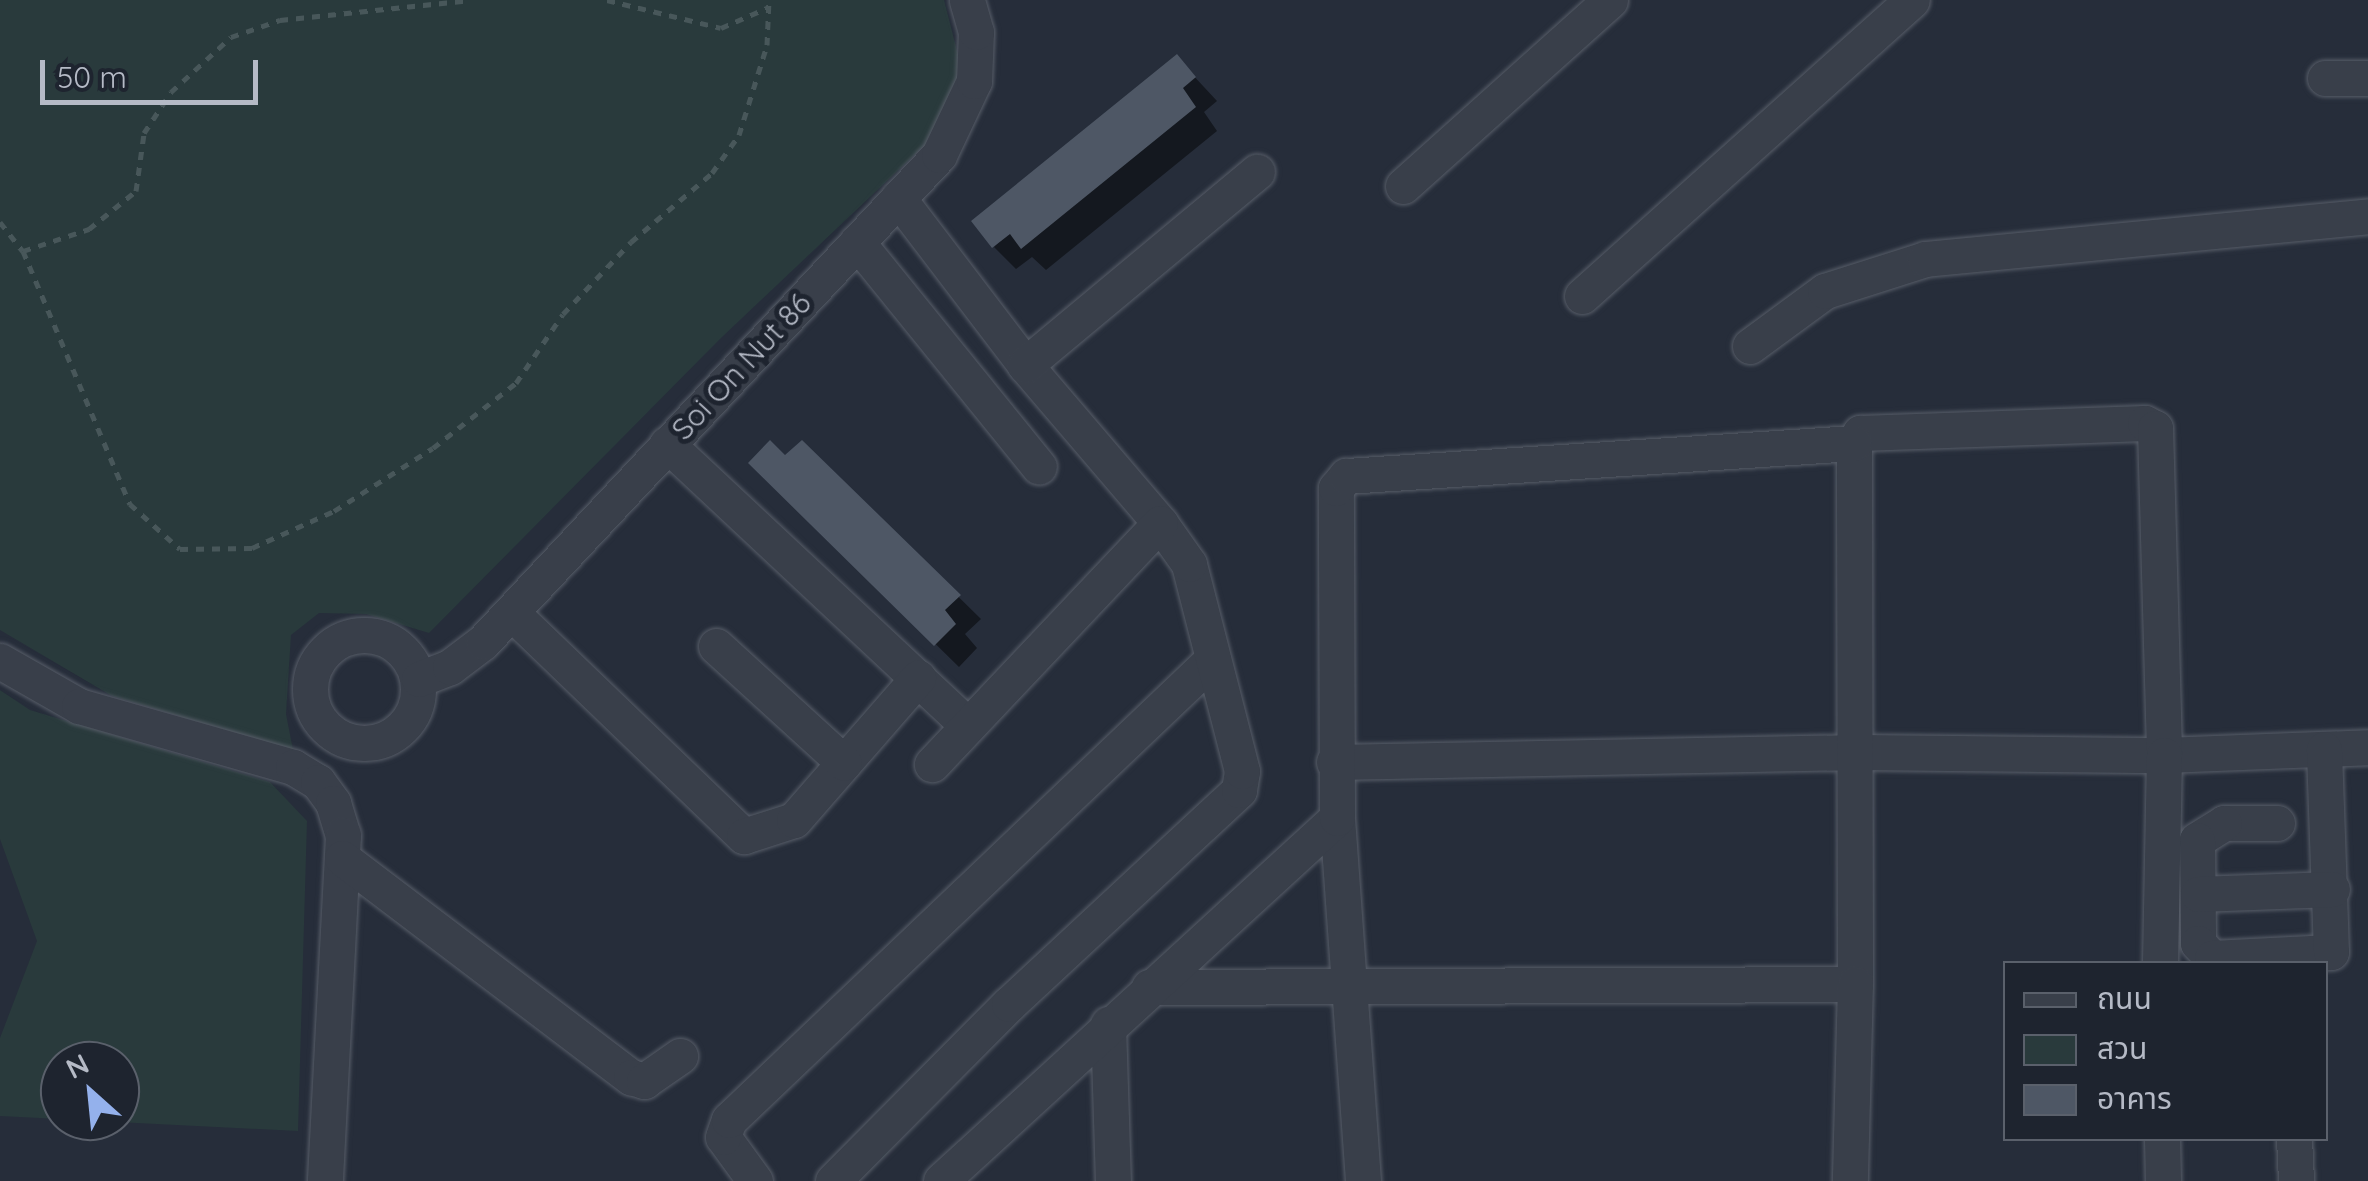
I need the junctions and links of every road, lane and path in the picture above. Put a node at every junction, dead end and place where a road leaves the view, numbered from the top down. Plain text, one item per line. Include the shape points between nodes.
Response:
1 (469, 0) edge
2 (608, 0) edge
3 (967, 0) edge
4 (1610, 0) edge
5 (1912, 0) edge
6 (769, 4) edge
7 (2324, 78) dead end
8 (2368, 78) edge
9 (1257, 172) dead end
10 (1403, 186) dead end
11 (898, 198) junction
12 (2368, 216) edge
13 (0, 222) edge
14 (857, 242) junction
15 (23, 250) junction
16 (1582, 296) dead end
17 (1750, 346) dead end
18 (1025, 365) junction
19 (1854, 443) junction
20 (667, 444) junction
21 (1039, 467) dead end
22 (1160, 523) junction
23 (512, 613) junction
24 (716, 646) dead end
25 (1213, 658) junction
26 (0, 661) edge
27 (918, 678) junction
28 (419, 679) dead end
29 (966, 724) junction
30 (2368, 747) edge
31 (2324, 748) junction
32 (1859, 752) junction
33 (2164, 756) junction
34 (1334, 762) junction
35 (844, 763) junction
36 (932, 764) dead end
37 (1337, 818) junction
38 (2277, 823) dead end
39 (342, 858) junction
40 (2332, 889) junction
41 (2198, 894) junction
42 (2160, 961) edge
43 (1854, 984) junction
44 (1349, 987) junction
45 (1149, 988) junction
46 (1108, 1024) junction
47 (680, 1056) dead end
48 (2162, 1141) edge
49 (2294, 1141) edge
50 (326, 1181) edge
51 (754, 1181) edge
52 (833, 1181) edge
53 (941, 1181) edge
54 (1113, 1181) edge
55 (1363, 1181) edge
56 (1850, 1181) edge
57 (2163, 1181) edge
58 (2296, 1181) edge

1 - 15 path via 280,20 231,38 171,92 144,133 136,191 125,203 89,229
2 - 6 path via 722,28
3 - 11 street, Soi On Nut 86 via 976,32 974,81 939,155
4 - 10 street
5 - 16 street
6 - 15 path via 768,45 739,136 712,173 630,242 563,314 516,383 433,448 334,512 252,548 180,549 130,504
7 - 8 street
9 - 18 street
11 - 14 street, Soi On Nut 86
11 - 18 street
12 - 17 street via 1925,258 1825,291
13 - 15 path
14 - 20 street, Soi On Nut 86
14 - 21 street
18 - 22 street
19 - 32 street
19 - 33 street via 1860,433 2145,423 2155,428
19 - 34 street via 1346,476 1336,488
20 - 23 street, Soi On Nut 86
20 - 27 street
22 - 25 street via 1189,564
22 - 29 street
23 - 28 street, Soi On Nut 86 via 450,668
23 - 35 street via 744,836 794,820
24 - 35 street
25 - 51 street via 729,1120 723,1137
25 - 52 street via 1242,772 1239,790 1009,1004
26 - 39 street via 79,706 293,767 318,782 333,803
27 - 29 street
27 - 35 street
29 - 36 street
30 - 31 street
31 - 33 street
31 - 40 street
32 - 33 street
32 - 34 street
32 - 43 street
33 - 42 street
34 - 37 street
37 - 44 street
37 - 45 street
38 - 41 street via 2224,823 2204,830 2197,840
39 - 47 street via 631,1076 644,1081
39 - 50 street
40 - 41 street
40 - 41 street via 2335,944 2324,956 2212,958 2198,943
43 - 44 street
43 - 56 street
44 - 45 street
44 - 55 street
45 - 46 street
46 - 53 street
46 - 54 street
48 - 57 street
49 - 58 street

